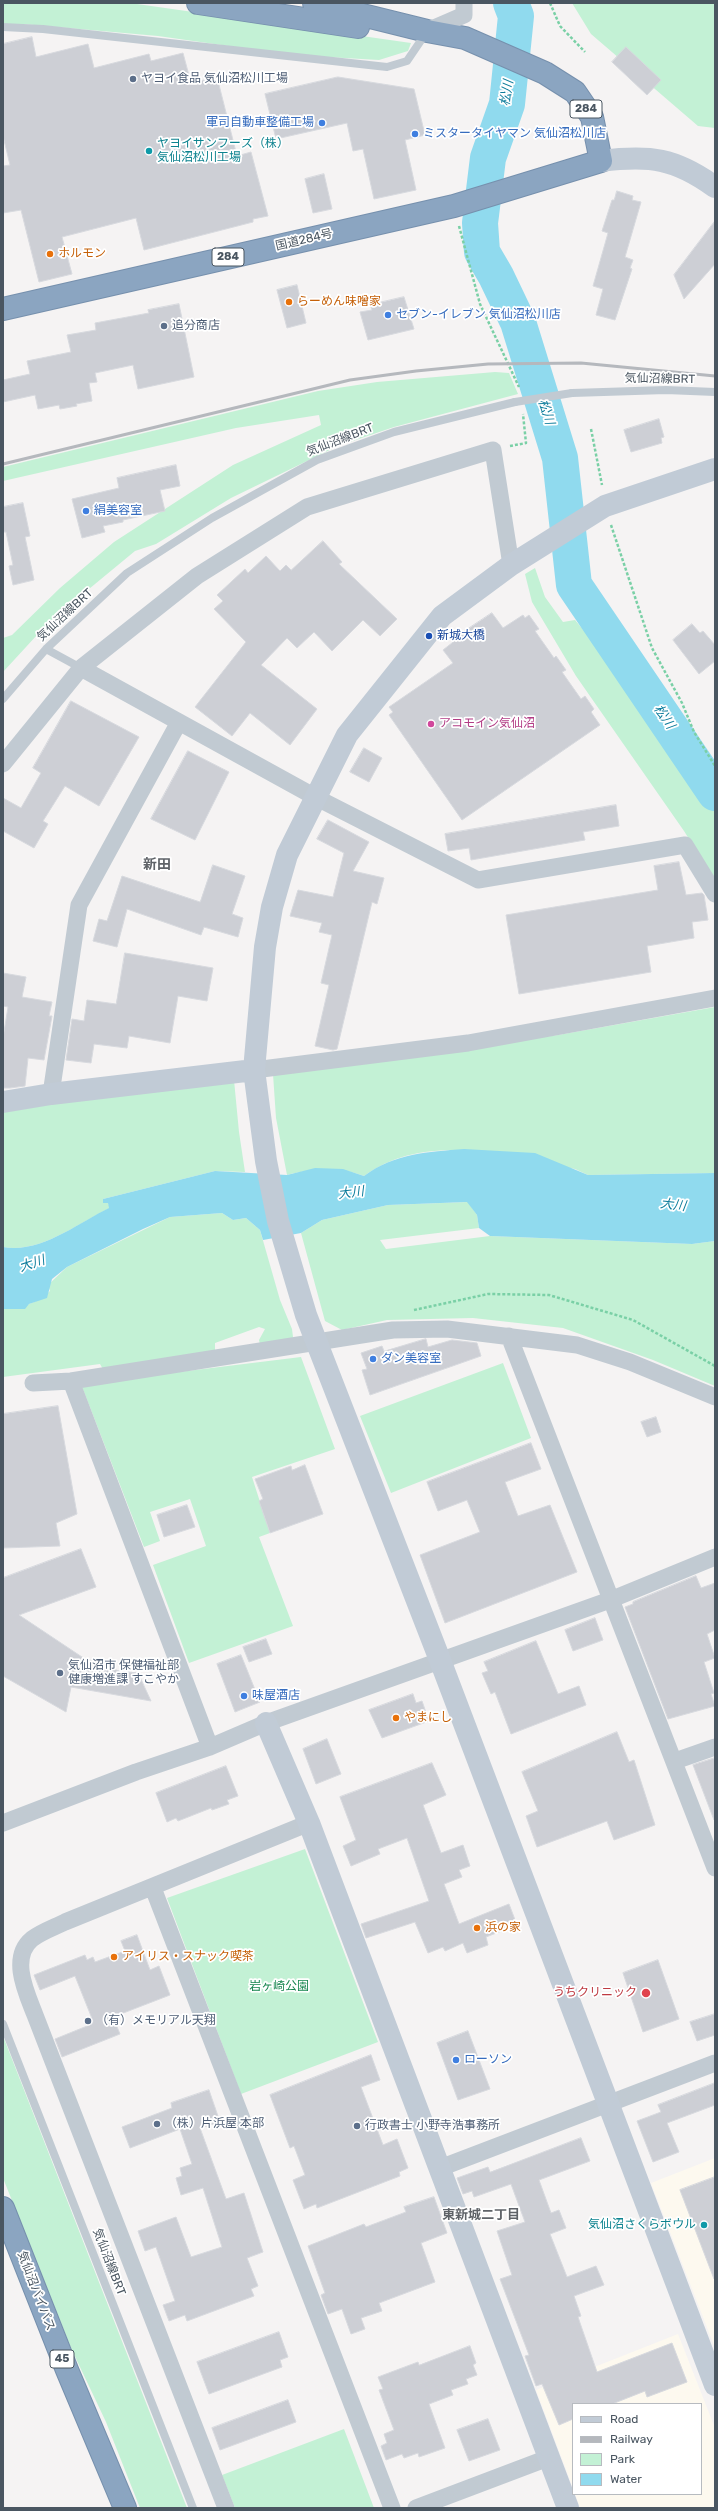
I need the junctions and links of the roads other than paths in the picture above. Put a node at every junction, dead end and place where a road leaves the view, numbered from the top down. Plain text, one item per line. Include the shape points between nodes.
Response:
1 (198, 3) edge
2 (314, 3) edge
3 (358, 3) edge
4 (464, 3) edge
5 (3, 27) edge
6 (427, 31) junction
7 (601, 161) junction
8 (715, 187) edge
9 (3, 309) edge
10 (715, 392) edge
11 (715, 469) edge
12 (511, 565) junction
13 (46, 650) junction
14 (81, 668) junction
15 (3, 698) edge
16 (179, 722) junction
17 (3, 764) edge
18 (317, 798) junction
19 (715, 894) edge
20 (715, 998) edge
21 (254, 1070) junction
22 (52, 1094) junction
23 (3, 1102) edge
24 (509, 1336) junction
25 (317, 1342) junction
26 (71, 1381) junction
27 (33, 1383) dead end
28 (715, 1397) edge
29 (715, 1557) edge
30 (610, 1600) junction
31 (440, 1660) junction
32 (266, 1723) junction
33 (210, 1747) junction
34 (715, 1747) edge
35 (675, 1761) junction
36 (3, 1823) edge
37 (309, 1823) junction
38 (715, 1868) edge
39 (153, 1888) junction
40 (3, 2024) edge
41 (715, 2063) edge
42 (608, 2104) junction
43 (440, 2168) junction
44 (3, 2208) edge
45 (715, 2385) edge
46 (548, 2458) junction
47 (125, 2508) edge
48 (192, 2508) edge
49 (226, 2508) edge
50 (392, 2508) edge
51 (416, 2508) edge
52 (568, 2508) edge

1 - 6 highway via 356,27
2 - 6 highway, 284
3 - 6 highway, 284
4 - 6 street via 464,15
5 - 6 lane via 42,29 388,67 408,61
6 - 7 highway, 284 via 465,38 545,73 575,92 592,117
7 - 8 street, 284 via 634,157 666,161 696,173
7 - 9 highway, 国道284号 / 284 via 454,206
10 - 13 lane, 気仙沼線BRT, bridge via 666,390 572,393 515,402 394,432 317,460 212,518 127,573
11 - 12 street via 605,506
12 - 14 street via 493,450 307,507 197,576
12 - 18 street via 442,616 417,646 347,735
13 - 14 lane
13 - 15 lane, 気仙沼線BRT
14 - 16 street
14 - 17 street
16 - 18 street
16 - 22 street via 79,904
18 - 19 street via 478,880 685,845
18 - 21 street via 287,855 272,907 265,947
20 - 21 street via 468,1043
21 - 22 street
21 - 25 street via 278,1221 306,1315
22 - 23 street
24 - 25 street via 447,1329 394,1330
24 - 28 street via 577,1345 630,1362
24 - 30 street
25 - 26 street
25 - 31 street
26 - 27 street
26 - 33 street
29 - 30 street
30 - 31 street
30 - 35 street
31 - 32 street
31 - 42 street
32 - 33 street
32 - 37 street
33 - 36 street via 136,1772
34 - 35 street
35 - 38 street
37 - 39 street
37 - 43 street
39 - 49 street via 65,1922 32,1940 22,1955 22,1981 80,2138
39 - 50 street
40 - 48 lane, 気仙沼線BRT
41 - 42 street
42 - 43 street
42 - 45 street
43 - 46 street
44 - 47 highway, 気仙沼バイパス / 45
46 - 51 street
46 - 52 street

